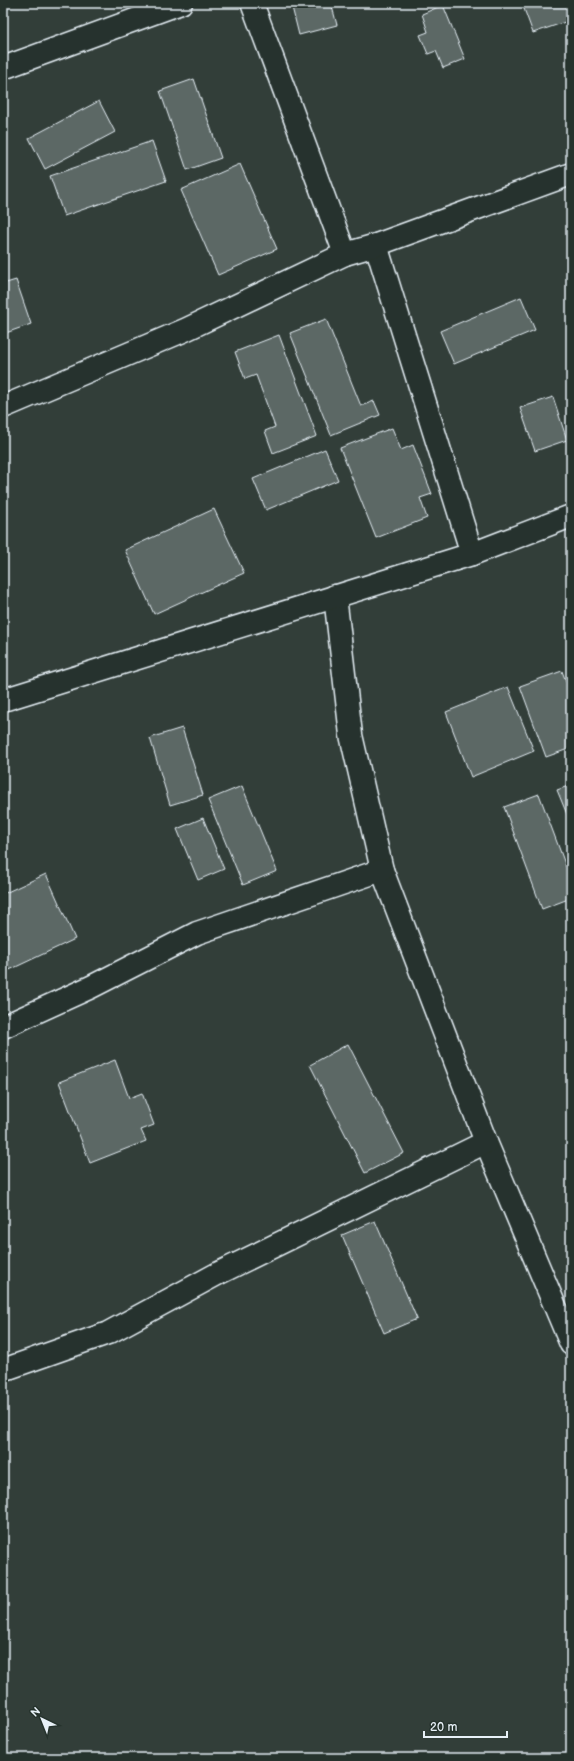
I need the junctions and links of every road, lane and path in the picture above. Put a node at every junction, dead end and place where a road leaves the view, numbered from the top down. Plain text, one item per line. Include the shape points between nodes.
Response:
1 (181, 3) edge
2 (252, 3) edge
3 (3, 68) edge
4 (571, 174) edge
5 (376, 245) junction
6 (345, 254) junction
7 (3, 407) edge
8 (571, 516) edge
9 (472, 554) junction
10 (335, 596) junction
11 (3, 700) edge
12 (382, 870) junction
13 (3, 1027) edge
14 (486, 1142) junction
15 (571, 1344) edge
16 (3, 1370) edge

1 - 3 street
2 - 6 street
4 - 5 street
5 - 6 street
5 - 9 street
6 - 7 street via 185,330
8 - 9 street
9 - 10 street
10 - 11 street
10 - 12 street via 351,735
12 - 13 street via 197,934
12 - 14 street
14 - 15 street
14 - 16 street via 217,1274 108,1333

